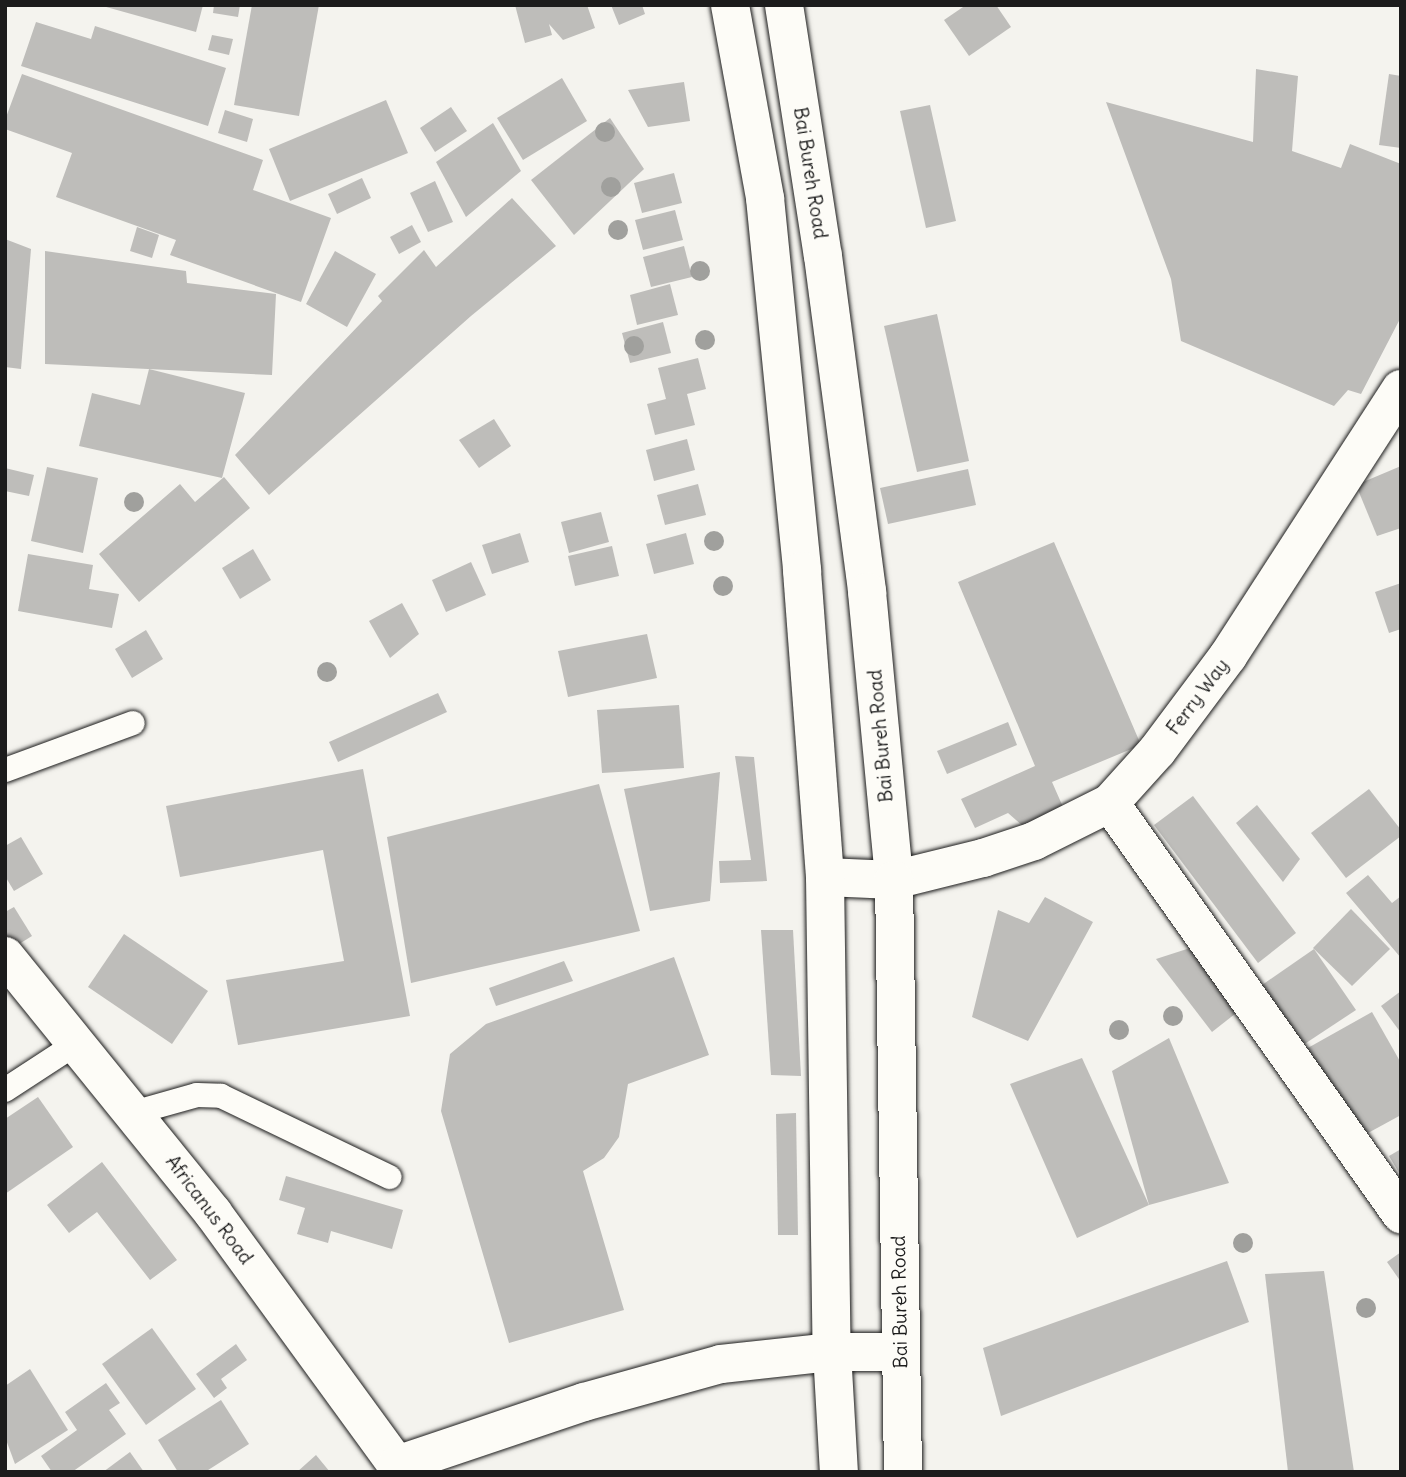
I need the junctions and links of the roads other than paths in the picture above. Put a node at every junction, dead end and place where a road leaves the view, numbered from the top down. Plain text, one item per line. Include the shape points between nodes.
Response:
1 (730, 5) edge
2 (784, 5) edge
3 (1401, 389) edge
4 (132, 723) dead end
5 (5, 770) edge
6 (1110, 803) junction
7 (825, 877) junction
8 (894, 880) junction
9 (5, 956) edge
10 (77, 1043) junction
11 (5, 1090) edge
12 (133, 1112) junction
13 (389, 1177) dead end
14 (1401, 1214) edge
15 (900, 1352) junction
16 (832, 1353) junction
17 (400, 1468) edge
18 (839, 1472) edge
19 (903, 1472) edge

1 - 7 main road via 765,198 802,571
2 - 8 main road, Bai Bureh Road via 867,592
3 - 6 main road, Ferry Way via 1228,656 1157,751
4 - 5 lane
6 - 8 main road, Ferry Way via 1034,842
6 - 14 main road
7 - 8 main road, Ferry Way
7 - 16 main road
8 - 15 main road, Bai Bureh Road
9 - 10 main road, Africanus Road
10 - 11 lane
10 - 12 main road, Africanus Road
12 - 13 lane via 197,1095 221,1096
12 - 17 main road, Africanus Road
15 - 16 main road
15 - 19 main road, Bai Bureh Road
16 - 17 main road via 721,1364 584,1402
16 - 18 main road

